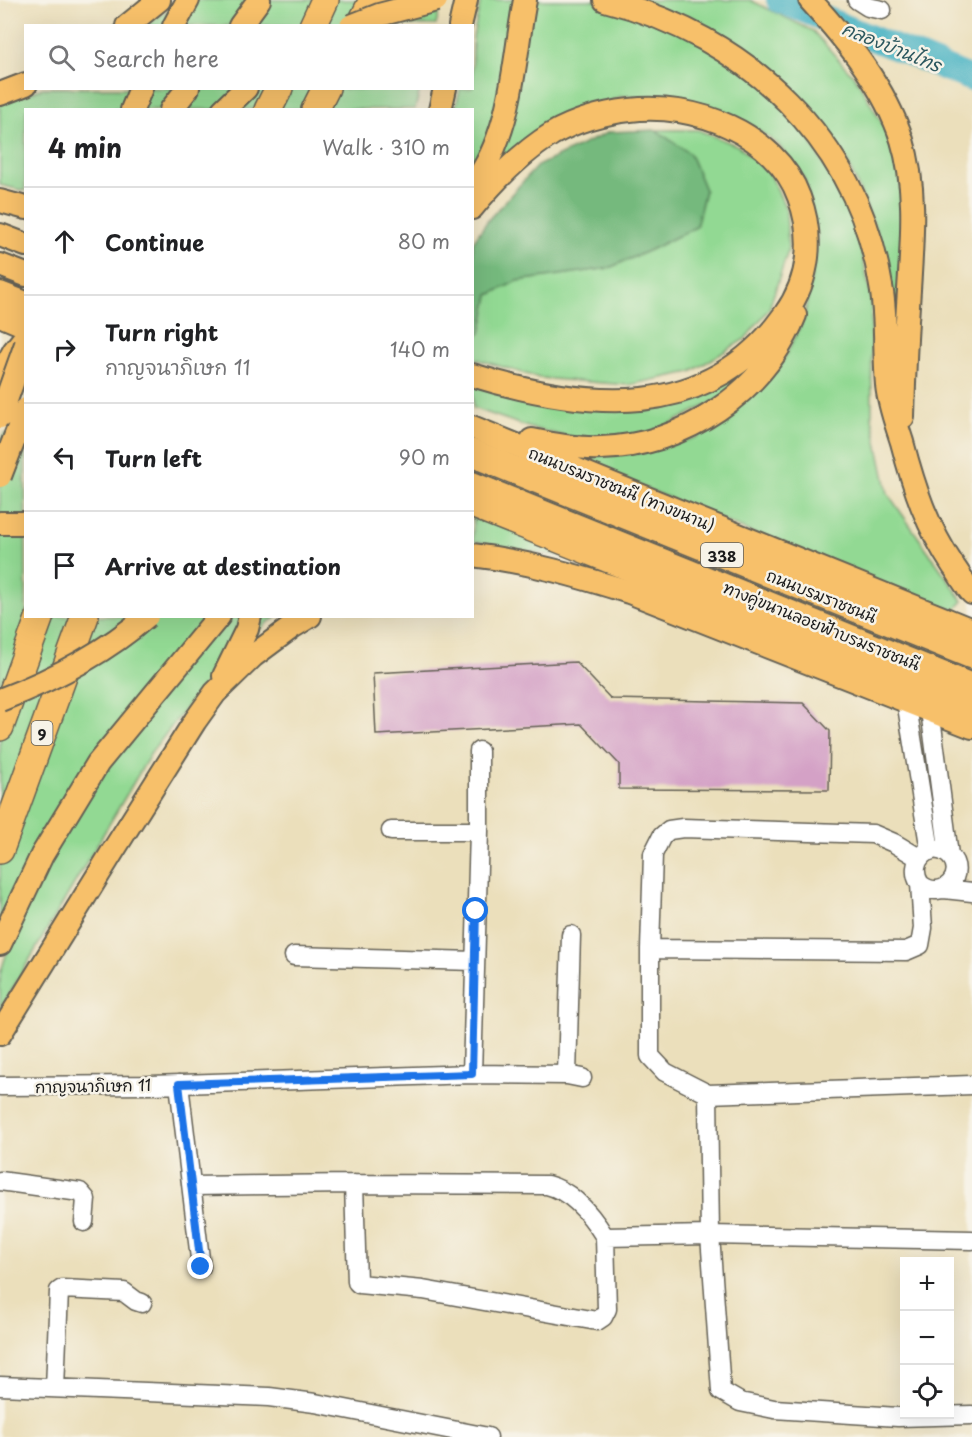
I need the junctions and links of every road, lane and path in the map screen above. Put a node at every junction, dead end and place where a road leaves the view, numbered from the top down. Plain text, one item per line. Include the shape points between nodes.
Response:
1 (159, 0) edge
2 (188, 0) edge
3 (259, 0) edge
4 (325, 0) edge
5 (373, 0) edge
6 (436, 0) edge
7 (466, 0) edge
8 (525, 0) edge
9 (605, 0) edge
10 (810, 0) edge
11 (857, 0) edge
12 (882, 10) dead end
13 (129, 24) edge
14 (175, 24) edge
15 (241, 24) edge
16 (314, 24) edge
17 (356, 24) edge
18 (361, 24) edge
19 (460, 24) edge
20 (24, 85) edge
21 (140, 90) edge
22 (186, 90) edge
23 (244, 90) edge
24 (278, 90) edge
25 (325, 90) edge
26 (445, 90) edge
27 (0, 94) edge
28 (133, 108) edge
29 (173, 108) edge
30 (225, 108) edge
31 (269, 108) edge
32 (316, 108) edge
33 (440, 108) edge
34 (474, 183) edge
35 (0, 201) edge
36 (474, 206) edge
37 (24, 207) edge
38 (0, 234) edge
39 (24, 244) edge
40 (0, 265) edge
41 (806, 267) junction
42 (0, 273) edge
43 (24, 274) edge
44 (24, 283) edge
45 (0, 293) edge
46 (24, 302) edge
47 (0, 315) edge
48 (24, 325) edge
49 (24, 339) edge
50 (24, 349) edge
51 (474, 375) edge
52 (0, 376) edge
53 (24, 414) edge
54 (0, 415) edge
55 (24, 424) edge
56 (474, 427) edge
57 (474, 428) edge
58 (902, 443) junction
59 (474, 454) edge
60 (474, 464) edge
61 (0, 476) edge
62 (474, 484) edge
63 (474, 505) edge
64 (0, 523) edge
65 (24, 523) edge
66 (479, 558) edge
67 (972, 593) edge
68 (39, 618) edge
69 (84, 618) edge
70 (144, 618) edge
71 (217, 618) edge
72 (250, 618) edge
73 (307, 618) edge
74 (972, 630) edge
75 (972, 655) edge
76 (972, 666) edge
77 (972, 685) edge
78 (215, 693) junction
79 (0, 700) edge
80 (906, 700) junction
81 (972, 705) edge
82 (930, 710) junction
83 (0, 727) edge
84 (972, 727) edge
85 (479, 751) dead end
86 (391, 831) dead end
87 (479, 831) junction
88 (0, 850) edge
89 (924, 855) junction
90 (949, 855) junction
91 (920, 884) junction
92 (944, 889) junction
93 (972, 892) edge
94 (571, 935) dead end
95 (0, 944) edge
96 (650, 950) junction
97 (294, 956) dead end
98 (475, 961) junction
99 (0, 1034) edge
100 (472, 1074) junction
101 (179, 1084) junction
102 (972, 1085) edge
103 (0, 1086) edge
104 (708, 1094) junction
105 (0, 1181) edge
106 (354, 1184) junction
107 (192, 1186) junction
108 (84, 1222) dead end
109 (710, 1235) junction
110 (605, 1237) junction
111 (972, 1240) edge
112 (201, 1267) dead end
113 (142, 1303) dead end
114 (0, 1386) edge
115 (55, 1388) junction
116 (972, 1415) edge
117 (488, 1437) edge

1 - 13 main road
2 - 14 main road
3 - 15 main road
4 - 16 highway
5 - 18 highway
6 - 17 main road, bridge
7 - 19 main road
8 - 34 main road via 506,111 490,158
9 - 58 main road via 667,20 749,67 812,129 839,165 870,235 882,288 887,388
10 - 58 main road via 866,69 889,109 908,165 912,237
11 - 12 street via 868,8
20 - 27 main road
21 - 28 main road
22 - 29 main road
23 - 30 main road
24 - 31 highway
25 - 32 highway
26 - 33 main road
35 - 37 main road
36 - 41 main road via 509,167 552,134 578,122 632,109 686,113 742,134 778,160 799,195 804,213
38 - 39 main road
40 - 43 main road
41 - 51 main road via 789,308 758,346 737,364 690,390 633,400 594,399 550,394
41 - 56 main road via 797,310 771,359 738,395 694,424 651,441 602,448 559,446
42 - 44 main road
45 - 46 main road
47 - 48 main road
49 - 52 main road
50 - 54 main road, bridge
53 - 61 main road, bridge
54 - 55 main road
57 - 74 main road, ถนนบรมราชชนนี (ทางขนาน) / 338
58 - 67 main road via 924,513
59 - 75 highway, ถนนบรมราชชนนี / 338
60 - 76 main road, ทางคู่ขนานลอยฟ้าบรมราชชนนี / 338
62 - 77 main road, ทางคู่ขนานลอยฟ้าบรมราชชนนี / 338
63 - 81 highway
64 - 65 main road
66 - 80 main road via 566,573 629,592
68 - 83 highway
69 - 88 highway, 9
70 - 79 main road, bridge via 92,656
71 - 95 main road via 98,763 42,855
72 - 78 main road
73 - 78 main road via 253,656
78 - 99 main road
80 - 82 main road
80 - 89 street
82 - 84 main road
82 - 90 street
85 - 87 street
86 - 87 street
87 - 98 street
89 - 90 street via 937,850
89 - 91 street via 915,871
89 - 96 street via 873,834 669,830 653,854
90 - 92 street via 955,873
91 - 92 street via 932,890
91 - 96 street via 922,938 920,945 906,951
92 - 93 street
94 - 100 street, กาญจนาภิเษก 11 via 575,1076
96 - 104 street via 650,1056 665,1072
97 - 98 street
98 - 100 street
100 - 101 street, กาญจนาภิเษก 11
101 - 103 street, กาญจนาภิเษก 11
101 - 107 street
102 - 104 street
104 - 109 street
105 - 108 street via 80,1192 86,1199
106 - 107 street
106 - 110 street via 547,1185 563,1191 593,1217
106 - 110 street via 359,1284 423,1290 597,1321 607,1309
107 - 112 street
109 - 110 street
109 - 111 street
109 - 116 street via 721,1391 741,1402 774,1409 898,1418
113 - 115 street via 124,1292 59,1291
114 - 115 street
115 - 117 street via 269,1397

